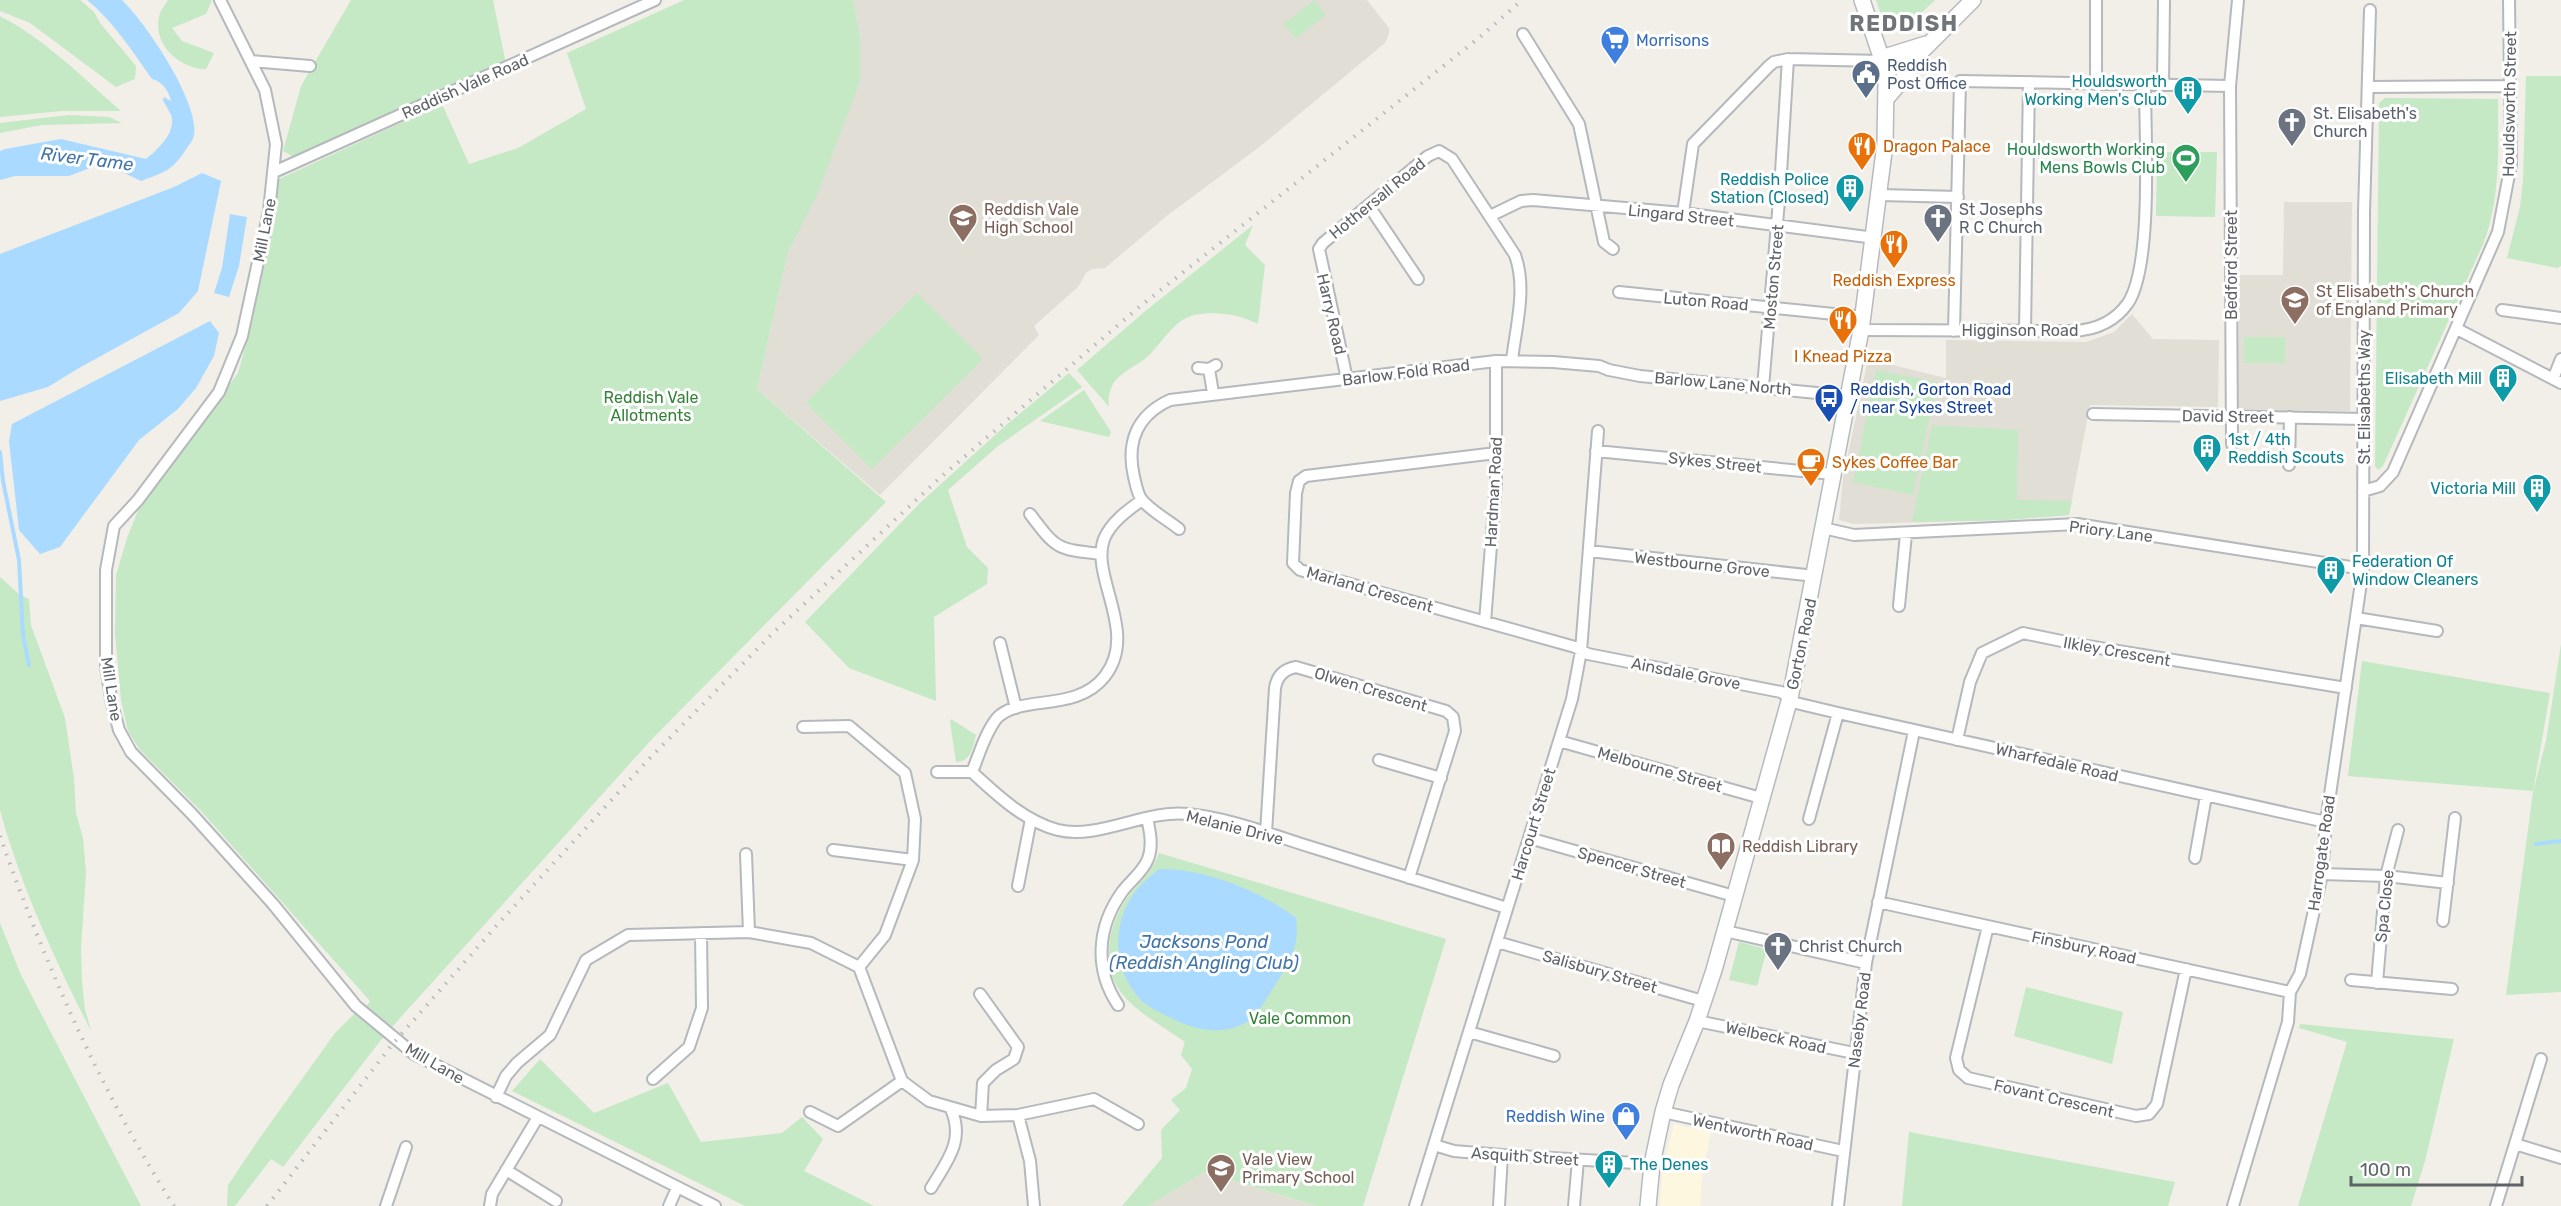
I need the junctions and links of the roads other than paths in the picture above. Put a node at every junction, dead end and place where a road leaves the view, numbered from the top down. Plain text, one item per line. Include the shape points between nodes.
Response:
1 (220, 0) edge
2 (655, 0) edge
3 (1862, 0) edge
4 (1973, 0) edge
5 (2096, 0) edge
6 (2164, 0) edge
7 (2238, 0) edge
8 (2509, 0) edge
9 (2370, 10) dead end
10 (1523, 34) dead end
11 (1932, 42) junction
12 (1788, 59) junction
13 (251, 62) junction
14 (1883, 63) junction
15 (310, 66) dead end
16 (2029, 82) junction
17 (2096, 84) junction
18 (2145, 85) junction
19 (2163, 85) junction
20 (2230, 86) junction
21 (2369, 87) junction
22 (2510, 87) junction
23 (1886, 99) junction
24 (274, 172) junction
25 (1880, 195) junction
26 (1958, 197) junction
27 (1369, 206) junction
28 (1598, 207) junction
29 (1683, 213) junction
30 (1490, 216) junction
31 (1777, 225) junction
32 (1875, 238) junction
33 (1319, 249) joint
34 (1613, 249) dead end
35 (1418, 279) dead end
36 (1619, 292) dead end
37 (1771, 307) junction
38 (2502, 310) dead end
39 (2561, 318) edge
40 (1862, 323) junction
41 (2457, 329) junction
42 (1954, 331) junction
43 (2025, 331) junction
44 (2561, 359) edge
45 (1512, 360) junction
46 (1496, 361) junction
47 (1599, 366) joint
48 (1208, 368) dead end
49 (1347, 379) junction
50 (2557, 381) edge
51 (1763, 387) junction
52 (1214, 393) junction
53 (1848, 396) junction
54 (2092, 414) dead end
55 (2232, 415) junction
56 (2290, 417) junction
57 (2364, 419) junction
58 (1598, 432) dead end
59 (2232, 444) dead end
60 (1596, 451) junction
61 (1496, 453) junction
62 (2289, 465) dead end
63 (1833, 474) junction
64 (2363, 491) junction
65 (1142, 500) junction
66 (1030, 514) dead end
67 (1823, 528) junction
68 (1179, 529) dead end
69 (1906, 534) junction
70 (1589, 551) junction
71 (1101, 554) junction
72 (2363, 569) junction
73 (1815, 576) junction
74 (1899, 606) dead end
75 (2356, 618) junction
76 (1485, 622) junction
77 (2437, 631) dead end
78 (1000, 643) dead end
79 (1581, 651) junction
80 (2346, 688) junction
81 (1790, 698) junction
82 (1016, 708) junction
83 (1838, 713) junction
84 (803, 727) dead end
85 (1914, 731) junction
86 (1957, 740) junction
87 (1559, 741) junction
88 (1379, 760) dead end
89 (937, 772) dead end
90 (972, 772) junction
91 (1441, 778) junction
92 (2206, 796) junction
93 (1761, 798) junction
94 (1147, 818) junction
95 (2455, 818) dead end
96 (1031, 819) junction
97 (1809, 819) dead end
98 (2326, 822) junction
99 (2398, 830) dead end
100 (1266, 833) junction
101 (1529, 838) junction
102 (833, 850) dead end
103 (746, 854) dead end
104 (2195, 858) dead end
105 (914, 860) junction
106 (2322, 874) junction
107 (2386, 876) junction
108 (1409, 878) junction
109 (2448, 883) junction
110 (1018, 886) dead end
111 (1734, 896) junction
112 (1878, 902) junction
113 (1507, 908) junction
114 (2443, 921) dead end
115 (1988, 926) junction
116 (1725, 931) junction
117 (749, 932) junction
118 (701, 933) junction
119 (1497, 942) junction
120 (1866, 963) junction
121 (859, 967) junction
122 (2186, 969) junction
123 (2351, 980) dead end
124 (2377, 983) junction
125 (2452, 989) dead end
126 (2290, 992) junction
127 (980, 994) dead end
128 (1703, 1001) junction
129 (1118, 1005) dead end
130 (1697, 1021) junction
131 (1469, 1032) junction
132 (1854, 1053) junction
133 (1554, 1056) dead end
134 (2541, 1059) dead end
135 (653, 1079) dead end
136 (902, 1082) junction
137 (496, 1097) junction
138 (951, 1109) junction
139 (810, 1112) dead end
140 (1663, 1112) junction
141 (1018, 1115) junction
142 (981, 1116) junction
143 (538, 1117) junction
144 (1138, 1124) dead end
145 (2515, 1144) junction
146 (1434, 1145) junction
147 (406, 1147) dead end
148 (1843, 1151) junction
149 (1502, 1155) junction
150 (2561, 1158) edge
151 (1578, 1160) junction
152 (1652, 1164) junction
153 (506, 1170) junction
154 (677, 1188) junction
155 (931, 1188) dead end
156 (556, 1201) dead end
157 (386, 1206) edge
158 (490, 1206) edge
159 (669, 1206) edge
160 (714, 1206) edge
161 (1034, 1206) edge
162 (1415, 1206) edge
163 (1499, 1206) edge
164 (1574, 1206) edge
165 (1648, 1206) edge
166 (1838, 1206) edge
167 (2233, 1206) edge
168 (2496, 1206) edge

1 - 13 street, Mill Lane
2 - 24 street, Reddish Vale Road
3 - 14 main road, Gorton Road
4 - 11 main road
5 - 17 street
6 - 19 street
7 - 20 street, Bedford Street
8 - 22 street, Houldsworth Street
9 - 21 street, St. Elisabeths Way
10 - 28 street via 1579,124
11 - 14 main road via 1911,62
11 - 23 main road
12 - 14 street
12 - 29 street via 1769,66 1693,144
12 - 31 street, Moston Street
13 - 15 street
13 - 24 street, Mill Lane via 265,90 276,144
14 - 23 main road, Gorton Road
16 - 17 street
16 - 26 street via 1960,81
16 - 43 street
17 - 18 street
18 - 19 street
18 - 43 street, Higginson Road via 2145,220 2136,287 2127,304 2108,323 2098,327
19 - 20 street
20 - 55 street, Bedford Street
21 - 22 street
21 - 57 street, St. Elisabeths Way via 2364,212
22 - 41 street, Houldsworth Street via 2511,164 2498,232
23 - 25 main road, Gorton Road
24 - 137 street, Mill Lane via 243,336 219,392 114,526 105,602 106,667 112,704 119,730 131,752 273,904 356,1006 414,1054
25 - 26 street
25 - 32 main road, Gorton Road
26 - 42 street
27 - 30 street, Hothersall Road via 1439,151 1452,159
27 - 33 street, Hothersall Road
27 - 35 street
28 - 29 street, Lingard Street
28 - 30 street, Lingard Street via 1533,200 1521,201
28 - 34 street via 1604,242
29 - 31 street, Lingard Street
30 - 45 street via 1520,268
31 - 32 street, Lingard Street
31 - 37 street, Moston Street
32 - 40 main road, Gorton Road
33 - 49 street, Harry Road
36 - 37 street, Luton Road
37 - 40 street, Luton Road
37 - 51 street, Moston Street
38 - 39 street
40 - 42 street, Higginson Road
40 - 53 main road, Gorton Road
41 - 50 street
41 - 64 street, Houldsworth Street via 2393,472 2380,486
42 - 43 street, Higginson Road
44 - 50 street
45 - 46 street, Barlow Fold Road
45 - 47 street, Barlow Fold Road
46 - 49 street, Barlow Fold Road
46 - 61 street, Hardman Road
47 - 51 street, Barlow Lane North via 1640,376
48 - 52 street
49 - 52 street, Barlow Fold Road
51 - 53 street, Barlow Lane North
52 - 65 street, Barlow Fold Road via 1170,400 1143,418 1131,445 1132,469
53 - 63 main road, Gorton Road
54 - 55 street, David Street
55 - 56 street, David Street
55 - 59 street, Bedford Street
56 - 57 street, David Street
56 - 62 street
57 - 64 street, St. Elisabeths Way
58 - 60 street, Harcourt Street
60 - 63 street, Sykes Street
60 - 70 street, Harcourt Street
61 - 76 street, Hardman Road
61 - 76 street, Marland Crescent via 1306,476 1299,481 1296,494 1293,562 1300,570
63 - 67 main road, Gorton Road
64 - 72 street, Harrogate Road
65 - 68 street
65 - 71 street via 1111,528
66 - 71 street via 1046,536 1064,550
67 - 69 street, Priory Lane via 1854,535
67 - 73 main road, Gorton Road
69 - 72 street, Priory Lane via 2077,524
69 - 74 street
70 - 73 street, Westbourne Grove
70 - 79 street, Harcourt Street
71 - 82 street via 1117,620 1111,667 1090,691 1075,698
72 - 75 street, Harrogate Road
73 - 81 main road, Gorton Road
75 - 77 street
75 - 80 street, Harrogate Road
76 - 79 street, Marland Crescent
78 - 82 street
79 - 81 street, Ainsdale Grove via 1781,692
79 - 87 street, Harcourt Street
80 - 86 street, Ilkley Crescent via 2023,633 1982,653 1970,682
80 - 98 street, Harrogate Road
81 - 83 street, Wharfedale Road
81 - 93 main road, Gorton Road
82 - 90 street via 998,717
83 - 85 street, Wharfedale Road
83 - 97 street
84 - 105 street via 849,726 904,773 915,819
85 - 86 street, Wharfedale Road
85 - 112 street, Naseby Road
86 - 92 street, Wharfedale Road
87 - 93 street, Melbourne Street
87 - 101 street, Harcourt Street
88 - 91 street
89 - 90 street
90 - 96 street, Melanie Drive via 1002,800
91 - 100 street, Olwen Crescent via 1455,732 1455,720 1446,711 1292,668 1283,672 1276,683
91 - 108 street, Olwen Crescent
92 - 98 street, Wharfedale Road
92 - 104 street
93 - 111 main road, Gorton Road
94 - 96 street, Melanie Drive via 1093,830 1060,831
94 - 100 street, Melanie Drive via 1168,813 1190,814
94 - 129 street via 1148,860 1122,892 1103,934 1103,976
95 - 109 street
96 - 110 street
98 - 106 street, Harrogate Road
99 - 107 street, Spa Close
100 - 108 street, Melanie Drive
101 - 111 street, Spencer Street
101 - 113 street, Harcourt Street
102 - 105 street
103 - 117 street
105 - 121 street via 885,935
106 - 107 street
106 - 126 street, Harrogate Road via 2300,974
107 - 109 street
107 - 124 street, Spa Close
108 - 113 street, Melanie Drive
109 - 114 street
111 - 116 main road, Gorton Road
112 - 115 street, Finsbury Road
112 - 120 street, Naseby Road
113 - 119 street, Harcourt Street
115 - 122 street, Finsbury Road
115 - 122 street, Fovant Crescent via 1956,1058 1959,1070 1968,1078 2124,1114 2149,1114 2157,1104
116 - 120 street
116 - 128 main road, Gorton Road
117 - 118 street
117 - 121 street via 811,943
118 - 135 street via 702,1008 689,1047
118 - 137 street via 628,935 586,960 550,1035 517,1063
119 - 128 street, Salisbury Street
119 - 131 street, Harcourt Street
120 - 132 street, Naseby Road
121 - 136 street
122 - 126 street, Finsbury Road
123 - 124 street
124 - 125 street
126 - 167 street, Harrogate Road via 2288,1022
127 - 142 street via 1018,1047 1014,1059 983,1083
128 - 130 main road, Gorton Road
130 - 132 street, Welbeck Road
130 - 140 main road, Gorton Road
131 - 133 street
131 - 146 street, Harcourt Street
132 - 148 street, Naseby Road
134 - 145 street
136 - 138 street via 929,1101
136 - 139 street via 838,1126
137 - 143 street, Mill Lane
138 - 142 street
138 - 155 street via 957,1122 956,1145
140 - 148 street, Wentworth Road
140 - 152 main road, Gorton Road
141 - 142 street
141 - 144 street via 1094,1099
141 - 161 street via 1030,1161
143 - 153 street
143 - 154 street, Mill Lane
145 - 150 street
145 - 168 street
146 - 149 street, Asquith Street via 1454,1151
146 - 162 street, Harcourt Street
147 - 157 street
148 - 166 street, Naseby Road
149 - 151 street, Asquith Street
149 - 163 street
151 - 152 street, Asquith Street
151 - 164 street
152 - 165 main road, Gorton Road
153 - 156 street
153 - 158 street via 492,1194
154 - 159 street
154 - 160 street, Mill Lane

